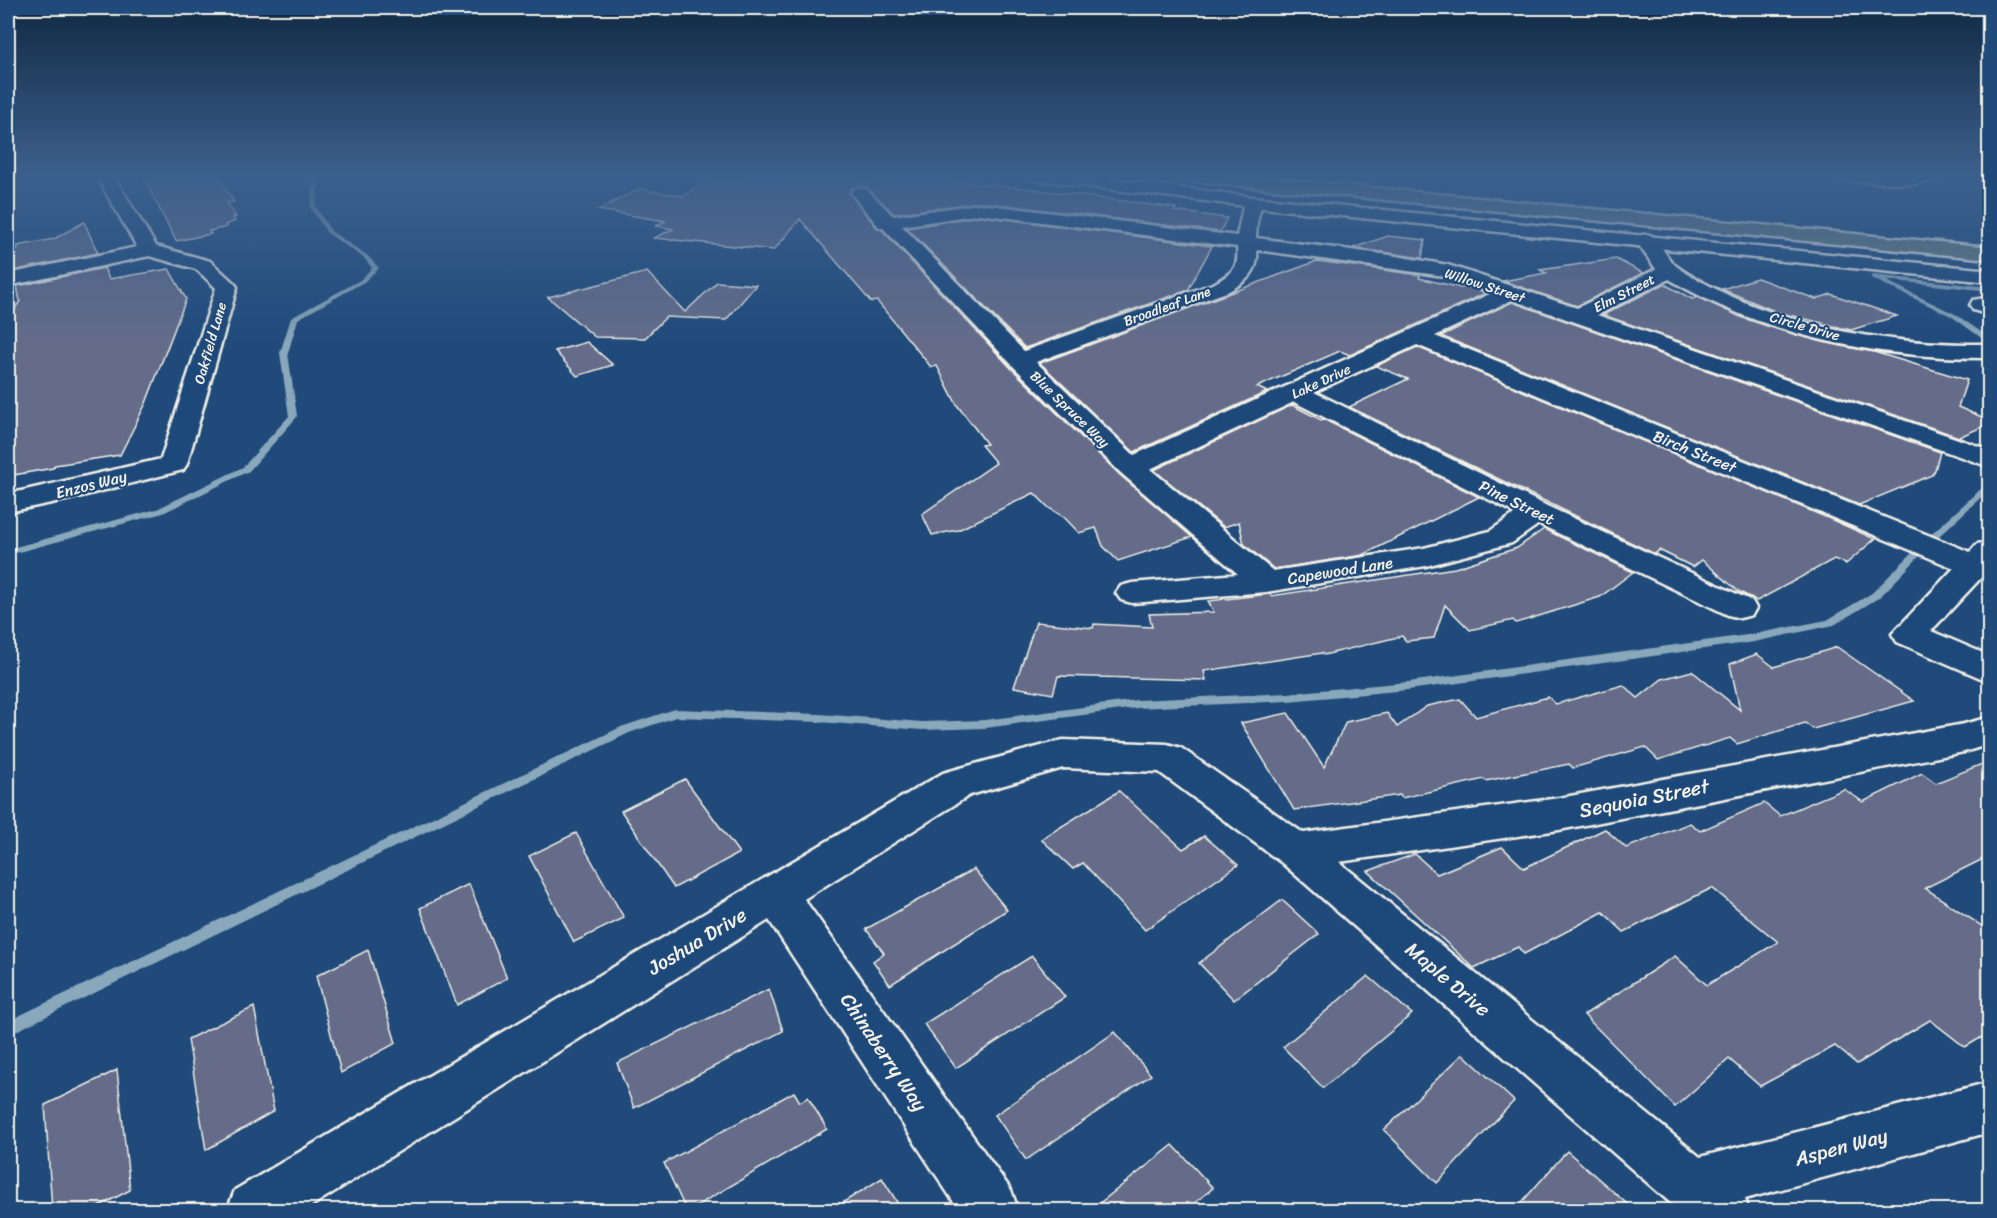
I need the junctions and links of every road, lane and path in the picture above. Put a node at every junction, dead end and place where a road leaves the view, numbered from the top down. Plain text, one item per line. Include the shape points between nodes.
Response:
1 (138, 232) edge
2 (895, 232) edge
3 (1162, 232) edge
4 (1247, 232) edge
5 (1561, 232) edge
6 (1770, 232) edge
7 (1645, 240) junction
8 (1247, 243) junction
9 (149, 250) junction
10 (1989, 253) edge
11 (1669, 271) junction
12 (1989, 276) edge
13 (8, 280) edge
14 (1511, 293) junction
15 (1989, 303) edge
16 (1989, 309) edge
17 (1579, 316) junction
18 (1415, 336) junction
19 (1984, 351) edge
20 (1020, 360) junction
21 (1296, 393) junction
22 (1979, 455) edge
23 (173, 464) joint
24 (1131, 467) junction
25 (8, 503) edge
26 (1538, 512) junction
27 (1973, 557) edge
28 (1266, 582) junction
29 (1132, 593) dead end
30 (1740, 608) dead end
31 (1989, 670) edge
32 (1989, 730) edge
33 (1167, 758) joint
34 (1297, 851) junction
35 (776, 894) junction
36 (1989, 1107) edge
37 (1707, 1198) edge
38 (255, 1210) edge
39 (992, 1210) edge

1 - 9 street
2 - 20 street, Blue Spruce Way
3 - 8 street, Willow Street
4 - 8 street, Broadleaf Lane
5 - 7 street
6 - 10 highway
7 - 11 street, Circle Drive
7 - 12 street
8 - 14 street, Willow Street via 1448,271
8 - 20 street, Broadleaf Lane via 1248,266 1240,278
9 - 13 street
9 - 23 street, Oakfield Lane via 202,265 227,287
11 - 17 street, Elm Street
11 - 19 street, Circle Drive via 1719,298 1837,336 1903,348
14 - 17 street, Willow Street
14 - 18 street, Lake Drive
15 - 16 street via 1981,305
17 - 22 street, Willow Street
18 - 21 street, Lake Drive
18 - 27 street, Birch Street via 1893,532
20 - 24 street, Blue Spruce Way
21 - 24 street, Lake Drive
21 - 26 street, Pine Street
23 - 25 street, Enzos Way
24 - 28 street, Blue Spruce Way
26 - 28 street, Capewood Lane via 1501,537 1426,557
26 - 30 street, Pine Street
27 - 31 street via 1909,634
28 - 29 street, Capewood Lane
32 - 34 street, Sequoia Street via 1964,738 1559,814
33 - 34 street, Maple Drive
33 - 35 street, Joshua Drive via 1063,754 957,784
34 - 37 street, Maple Drive
35 - 38 street, Joshua Drive
35 - 39 street, Chinaberry Way
36 - 37 street, Aspen Way

